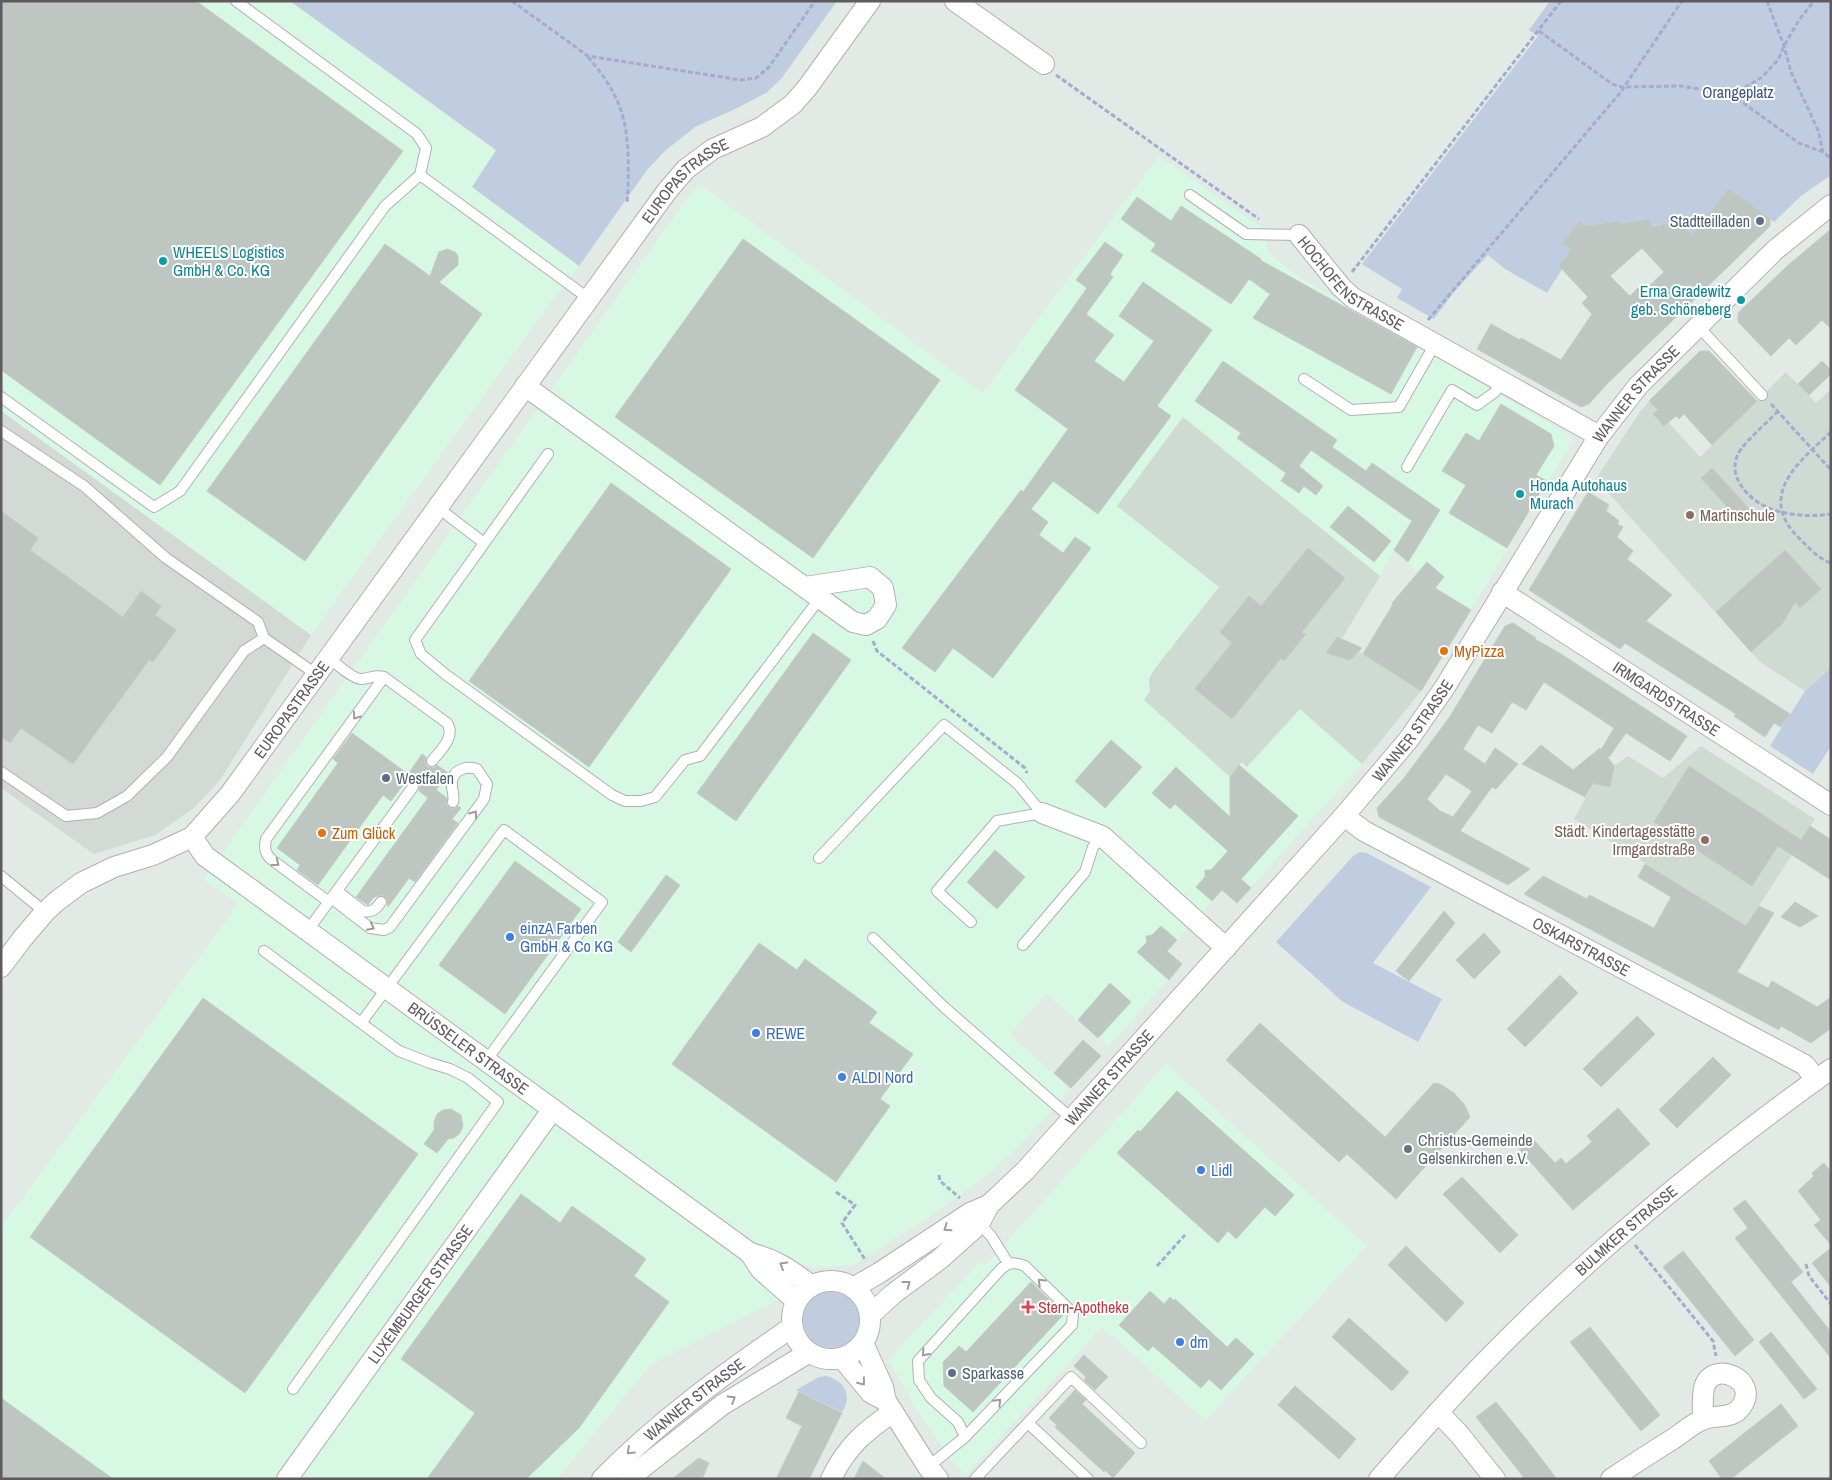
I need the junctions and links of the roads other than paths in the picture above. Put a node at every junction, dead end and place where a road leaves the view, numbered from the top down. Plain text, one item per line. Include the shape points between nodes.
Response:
1 (236, 1) edge
2 (870, 1) edge
3 (955, 1) edge
4 (1044, 64) road end
5 (420, 175) junction
6 (1190, 195) dead end
7 (1831, 205) edge
8 (1299, 235) joint
9 (588, 298) junction
10 (1698, 326) junction
11 (1435, 344) junction
12 (1304, 379) dead end
13 (1501, 382) junction
14 (524, 386) junction
15 (1762, 395) road end
16 (1, 396) edge
17 (1, 432) edge
18 (1599, 436) junction
19 (548, 454) dead end
20 (1407, 467) dead end
21 (437, 507) junction
22 (484, 543) junction
23 (1502, 592) junction
24 (812, 593) joint
25 (264, 638) junction
26 (328, 657) junction
27 (316, 674) junction
28 (384, 677) junction
29 (432, 761) dead end
30 (1, 772) edge
31 (413, 787) dead end
32 (453, 802) dead end
33 (1831, 806) edge
34 (1042, 813) junction
35 (1344, 816) junction
36 (1102, 836) junction
37 (192, 837) junction
38 (819, 858) dead end
39 (1, 876) edge
40 (332, 897) junction
41 (381, 902) dead end
42 (45, 912) junction
43 (971, 922) dead end
44 (308, 930) junction
45 (872, 938) dead end
46 (1023, 945) dead end
47 (1226, 948) junction
48 (264, 951) dead end
49 (1, 967) edge
50 (388, 988) junction
51 (361, 1023) junction
52 (486, 1061) junction
53 (1823, 1074) edge
54 (553, 1109) junction
55 (1072, 1120) junction
56 (974, 1218) junction
57 (1008, 1263) junction
58 (853, 1288) junction
59 (805, 1292) junction
60 (870, 1316) junction
61 (792, 1327) junction
62 (863, 1343) junction
63 (808, 1353) junction
64 (842, 1358) junction
65 (293, 1389) dead end
66 (889, 1406) junction
67 (1438, 1412) junction
68 (1702, 1419) junction
69 (1028, 1423) junction
70 (965, 1437) junction
71 (1141, 1443) dead end
72 (933, 1473) edge
73 (287, 1479) edge
74 (602, 1479) edge
75 (628, 1479) edge
76 (831, 1479) edge
77 (975, 1479) edge
78 (1088, 1479) edge
79 (1379, 1479) edge
80 (1495, 1479) edge
81 (1611, 1479) edge

1 - 5 lane via 416,134 426,148
2 - 9 street, EUROPASTRASSE via 793,104 762,127 713,149 686,169
3 - 4 street
5 - 9 lane
5 - 16 lane via 385,206 180,492 154,507
6 - 8 lane via 1246,234
7 - 10 street, WANNER STRASSE via 1775,250
8 - 11 street, HOCHOFENSTRASSE via 1353,298
9 - 14 street, EUROPASTRASSE
10 - 15 lane
10 - 18 street, WANNER STRASSE via 1638,386
11 - 12 lane via 1399,407 1351,410
11 - 13 street, HOCHOFENSTRASSE
13 - 18 street, HOCHOFENSTRASSE
13 - 20 lane via 1495,392 1477,405 1452,390
14 - 21 street, EUROPASTRASSE
14 - 24 street
17 - 25 lane via 84,486 166,558 258,622
18 - 23 street, WANNER STRASSE
19 - 22 lane
21 - 22 lane
21 - 26 street, EUROPASTRASSE
22 - 24 lane via 415,640 421,654 612,795 625,801 655,797 685,760 700,756
23 - 33 street, IRMGARDSTRASSE
23 - 35 street, WANNER STRASSE via 1420,725
25 - 27 lane
25 - 30 lane via 244,651 167,757 127,796 97,813 66,816
26 - 27 street, EUROPASTRASSE
26 - 28 lane via 357,679 374,675
27 - 37 street, EUROPASTRASSE via 230,794
28 - 29 lane via 450,728 449,738
28 -> 40 lane via 266,839 267,856
31 - 40 lane
40 -> 32 lane via 370,928 384,930 390,927 484,799 487,784 477,768 466,767 454,776
34 - 36 street
34 - 38 lane via 1017,783 944,725
34 - 43 lane via 997,821 936,891
35 - 47 street, WANNER STRASSE
35 - 53 street, OSKARSTRASSE via 1364,831
36 - 46 lane via 1094,847 1085,872
36 - 47 street
37 - 42 street, EUROPASTRASSE via 81,883
37 - 44 street, BRÜSSELER STRASSE via 206,856
39 - 42 lane
40 - 41 lane via 368,912
40 - 44 lane
42 - 49 street, EUROPASTRASSE
44 - 50 street, BRÜSSELER STRASSE
45 - 55 lane via 944,1007
47 - 55 street, WANNER STRASSE
48 - 51 lane
50 - 51 lane
50 - 52 street, BRÜSSELER STRASSE
50 - 52 lane via 504,830 602,902
51 - 65 lane via 400,1051 468,1078 498,1102
52 - 54 street, BRÜSSELER STRASSE
53 - 67 street, BULMKER STRASSE via 1717,1153 1624,1230 1525,1321
54 - 59 street, BRÜSSELER STRASSE via 750,1253 771,1258 788,1267
54 - 73 street, LUXEMBURGER STRASSE
55 - 56 street, WANNER STRASSE via 1025,1171
56 - 57 lane via 991,1236
56 -> 58 street, WANNER STRASSE
60 -> 56 street, WANNER STRASSE via 893,1294 940,1259
57 -> 70 lane via 918,1361 919,1380 931,1398 958,1422
70 -> 57 lane via 1072,1325 1073,1312 1024,1266
58 - 59 street via 833,1281 822,1282
58 - 60 street via 861,1295
59 - 61 street via 793,1308
60 - 62 street
61 - 63 street
61 -> 74 street, WANNER STRASSE via 708,1386 632,1449
62 - 64 street
62 - 66 street
63 - 64 street via 830,1360
75 -> 63 street, WANNER STRASSE via 722,1405
64 -> 66 street via 871,1393
66 - 72 street
66 - 76 street via 852,1444
67 - 79 street, BULMKER STRASSE
67 - 80 street
68 - 68 street via 1736,1412 1745,1400 1745,1388 1738,1379 1727,1373 1708,1381 1704,1388
68 - 81 street
69 - 71 lane via 1071,1377
69 - 77 lane
69 - 78 lane
70 - 72 lane

